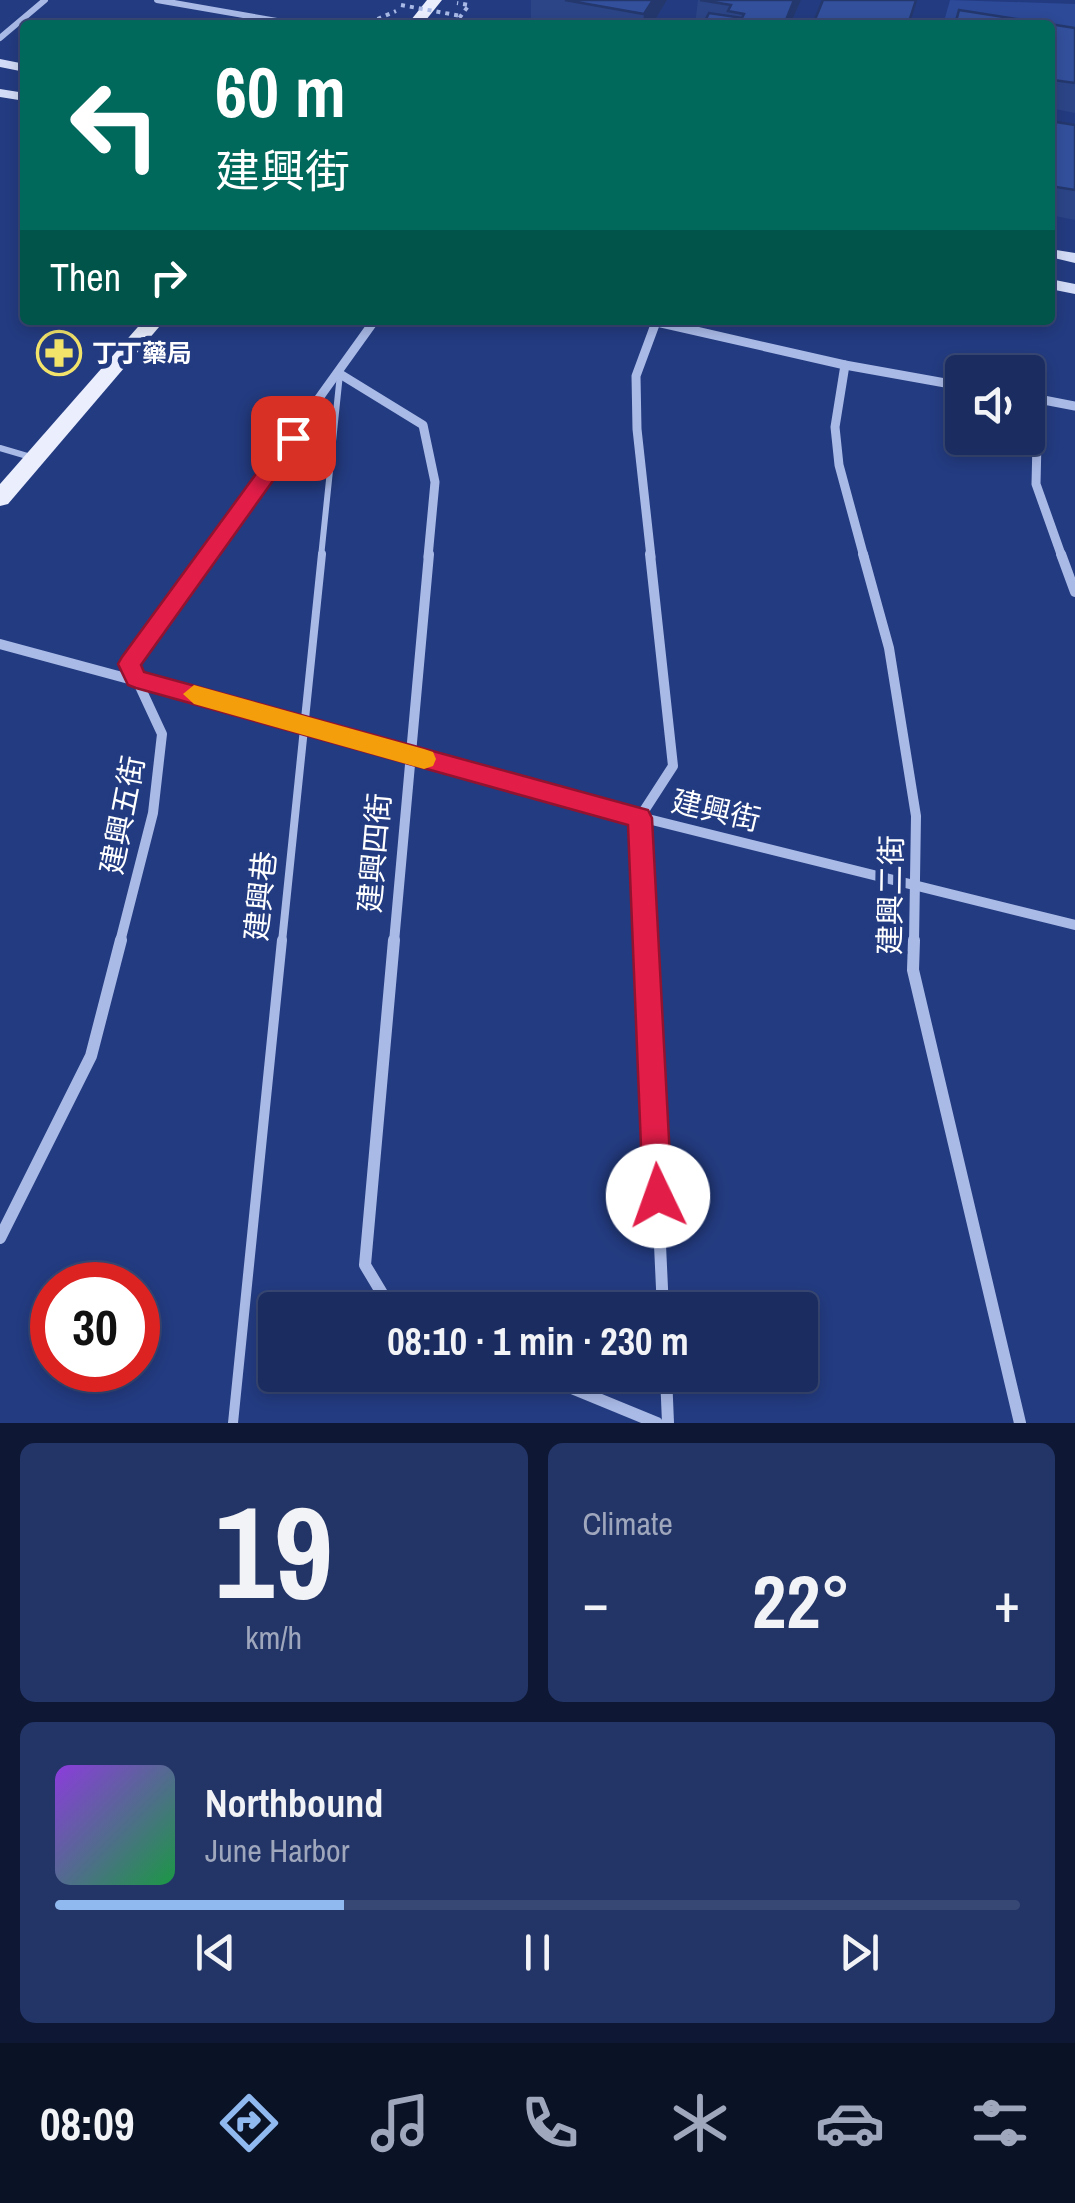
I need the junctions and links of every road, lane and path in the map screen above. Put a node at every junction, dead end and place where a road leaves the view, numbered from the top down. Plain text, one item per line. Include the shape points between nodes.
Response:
1 (46, 0) edge
2 (157, 0) edge
3 (435, 0) edge
4 (469, 5) dead end
5 (461, 16) junction
6 (22, 20) edge
7 (271, 20) edge
8 (380, 20) edge
9 (418, 20) edge
10 (458, 20) edge
11 (20, 21) edge
12 (0, 38) edge
13 (151, 325) edge
14 (372, 325) edge
15 (651, 325) edge
16 (670, 325) edge
17 (846, 365) junction
18 (340, 374) junction
19 (945, 383) edge
20 (1045, 400) edge
21 (1075, 406) edge
22 (0, 448) edge
23 (1035, 455) edge
24 (34, 458) junction
25 (0, 498) edge
26 (1075, 592) edge
27 (0, 644) edge
28 (136, 679) junction
29 (302, 723) junction
30 (409, 755) junction
31 (640, 818) junction
32 (914, 882) junction
33 (1075, 925) edge
34 (0, 1238) edge
35 (381, 1292) edge
36 (662, 1292) edge
37 (581, 1392) edge
38 (667, 1392) edge
39 (234, 1423) edge
40 (657, 1423) edge
41 (668, 1423) edge
42 (1020, 1423) edge

1 - 6 street
2 - 7 street
3 - 9 main road
4 - 5 path
5 - 8 path, bridge via 401,5
5 - 10 path
11 - 12 street
13 - 24 main road
14 - 18 street
15 - 31 street via 636,376 637,428 673,766
16 - 17 street
17 - 19 street
17 - 32 street, 建興二街 via 835,427 839,465 888,648 916,816
18 - 28 street via 130,664
18 - 29 lane, 建興巷
18 - 30 street, 建興四街 via 424,425 434,482
20 - 21 street
22 - 24 lane
23 - 26 street via 1036,484
24 - 25 main road
27 - 28 street, 建興街
28 - 29 street, 建興街
28 - 34 street, 建興五街 via 162,734 153,813 91,1056
29 - 30 street, 建興街
29 - 39 lane, 建興巷
30 - 31 street, 建興街
30 - 35 street, 建興四街 via 364,1266
31 - 32 street, 建興街
31 - 36 street
32 - 33 street, 建興街
32 - 42 street, 建興二街 via 914,970
37 - 40 street
38 - 41 street

